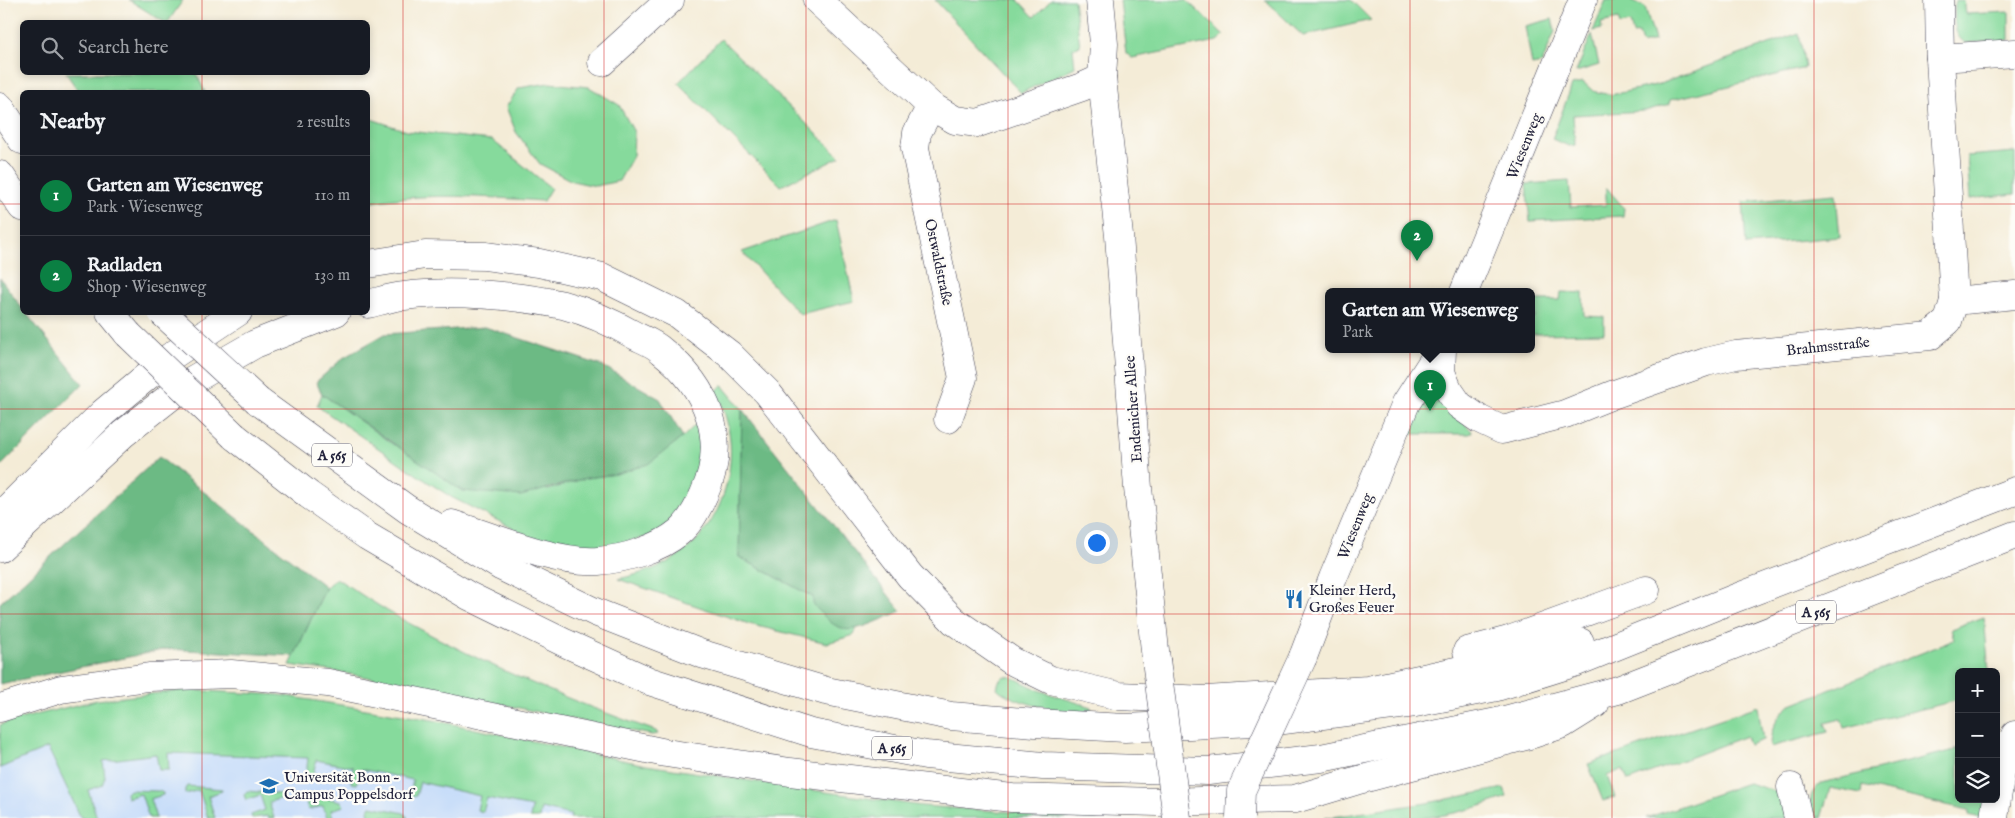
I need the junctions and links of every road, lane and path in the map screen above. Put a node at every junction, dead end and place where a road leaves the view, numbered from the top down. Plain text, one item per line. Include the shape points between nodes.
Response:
1 (670, 0) edge
2 (816, 0) edge
3 (1100, 0) edge
4 (1583, 0) edge
5 (1938, 0) edge
6 (2015, 53) edge
7 (1940, 58) junction
8 (602, 62) dead end
9 (1102, 78) junction
10 (931, 106) junction
11 (0, 107) edge
12 (20, 137) edge
13 (0, 175) edge
14 (20, 204) edge
15 (370, 264) edge
16 (1466, 288) edge
17 (2015, 295) edge
18 (1954, 300) junction
19 (370, 304) edge
20 (112, 315) edge
21 (165, 315) edge
22 (233, 315) edge
23 (328, 315) edge
24 (1439, 353) edge
25 (1441, 353) edge
26 (948, 419) dead end
27 (2015, 491) edge
28 (407, 509) junction
29 (0, 516) edge
30 (2015, 535) edge
31 (0, 548) edge
32 (1646, 590) dead end
33 (1733, 598) junction
34 (1618, 690) junction
35 (1206, 700) junction
36 (0, 708) edge
37 (2015, 735) edge
38 (1791, 787) dead end
39 (1177, 818) edge
40 (1240, 818) edge
41 (1798, 818) edge
42 (1994, 818) edge

1 - 8 main road
2 - 10 main road
3 - 9 main road, Endenicher Allee via 1104,44
4 - 16 main road, Wiesenweg
5 - 7 main road, Brahmsstraße
6 - 7 main road
7 - 18 main road, Brahmsstraße
9 - 10 main road via 978,123 955,120
9 - 39 main road, Endenicher Allee, bridge via 1119,236 1138,488
10 - 26 main road, Ostwaldstraße via 917,133 915,148 963,378
11 - 12 main road
13 - 14 main road
15 - 35 main road via 425,255 485,256 539,263 602,277 677,314 729,354 767,392 910,576 954,621 1012,661 1050,680 1119,696
17 - 18 main road
18 - 25 main road, Brahmsstraße via 1948,321 1930,336 1736,356 1706,362 1565,414 1502,430 1459,405 1442,372
19 - 28 main road via 404,296 456,293 564,306 618,326 662,350 688,376 706,404 713,429 716,456 710,480 694,515 679,532 646,552 598,561 562,558
20 - 34 main road, A 565, bridge via 234,436 367,536 468,596 649,681 811,733 926,755 1043,766 1208,771 1321,758 1497,722
21 - 28 main road, A 565, bridge via 258,402
22 - 29 main road via 170,357 103,413
23 - 31 main road via 255,344 189,382 123,434
24 - 40 main road, Wiesenweg, bridge via 1406,403 1333,578 1304,657 1241,791
27 - 33 main road, A 565
28 - 33 main road, A 565 via 502,567 595,612 702,654 826,691 951,716 1035,723 1125,728 1276,721 1416,703 1497,687 1574,663
30 - 34 main road, A 565
32 - 35 main road via 1510,640 1390,671
33 - 35 main road via 1553,650 1368,690
34 - 36 main road via 1564,724 1541,732 1295,799 1157,802 1012,798 819,776 666,754 328,683 231,674 149,677 61,689
37 - 42 main road via 2002,766
38 - 41 main road

